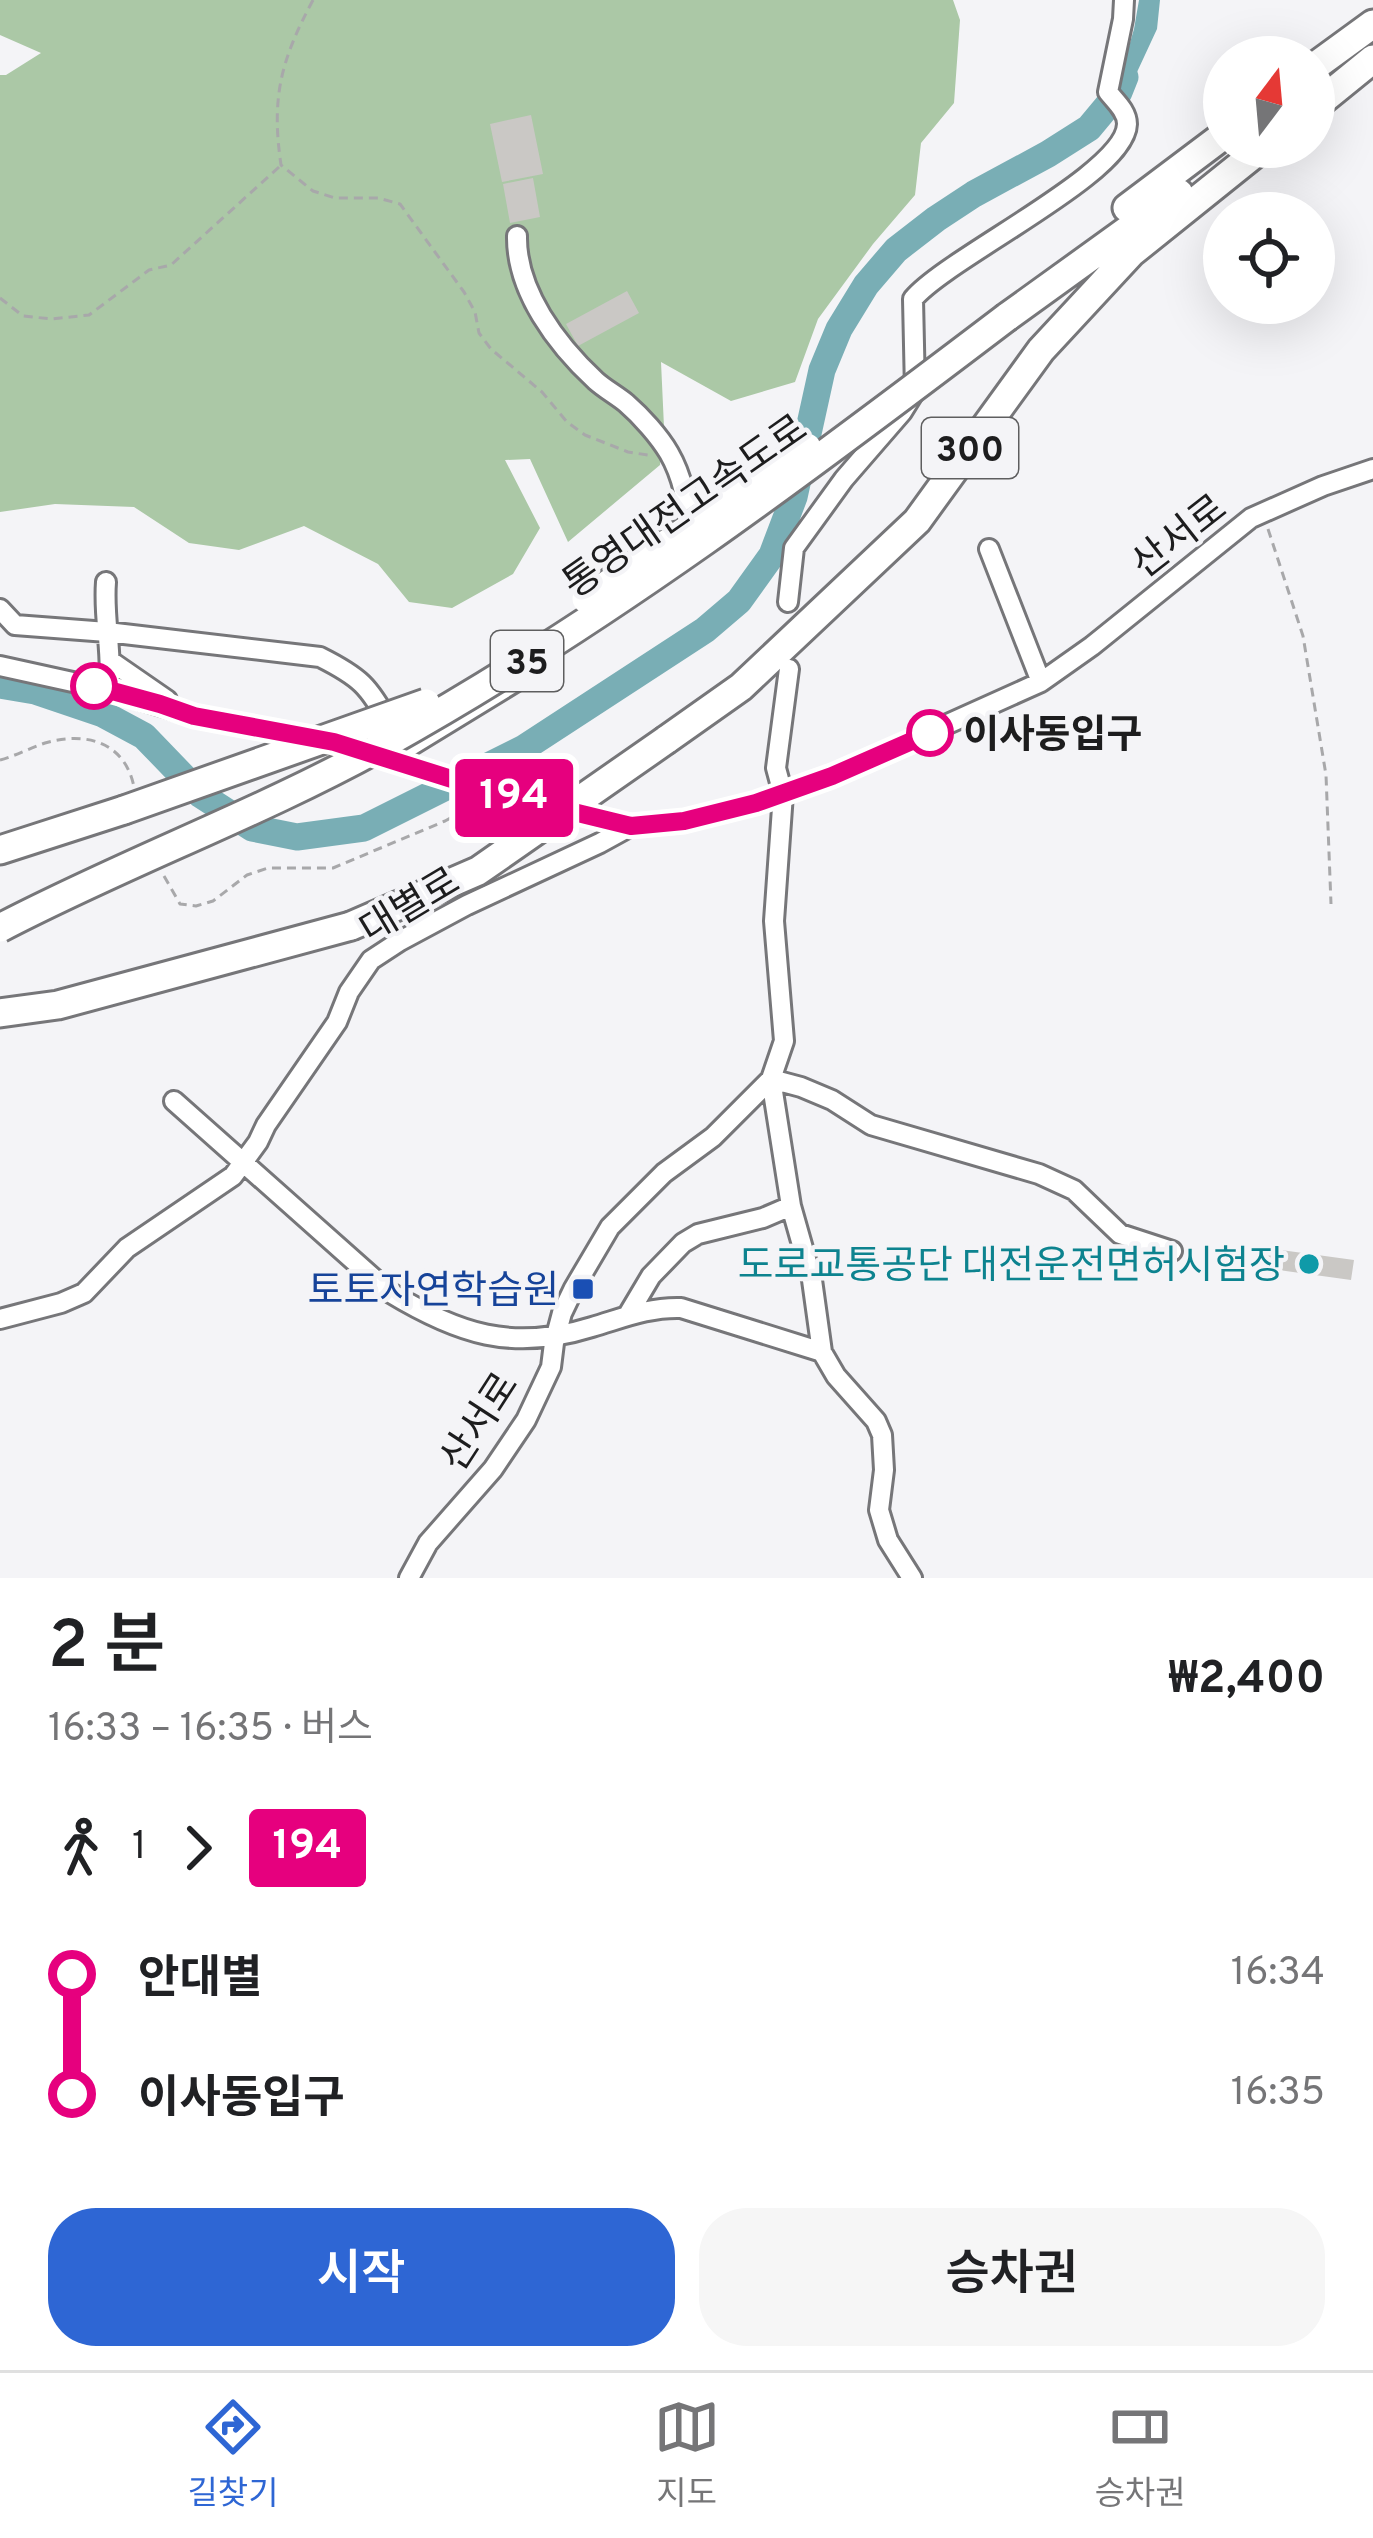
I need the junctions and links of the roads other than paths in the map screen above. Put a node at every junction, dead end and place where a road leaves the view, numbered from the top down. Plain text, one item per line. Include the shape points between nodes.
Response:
1 (1124, 0) edge
2 (1373, 24) edge
3 (1335, 52) edge
4 (1373, 59) edge
5 (1335, 87) edge
6 (1203, 152) edge
7 (1215, 168) edge
8 (1237, 168) edge
9 (517, 236) dead end
10 (1004, 310) junction
11 (1373, 469) edge
12 (989, 549) dead end
13 (106, 582) dead end
14 (788, 602) dead end
15 (0, 609) edge
16 (107, 632) junction
17 (112, 662) junction
18 (0, 666) edge
19 (789, 670) dead end
20 (1041, 682) junction
21 (109, 690) junction
22 (426, 703) junction
23 (194, 716) junction
24 (404, 750) junction
25 (420, 771) junction
26 (783, 794) junction
27 (631, 826) junction
28 (0, 850) edge
29 (0, 907) edge
30 (0, 928) edge
31 (0, 1013) edge
32 (771, 1079) junction
33 (174, 1101) dead end
34 (243, 1163) junction
35 (791, 1206) junction
36 (1172, 1251) dead end
37 (629, 1313) junction
38 (0, 1319) edge
39 (556, 1337) junction
40 (822, 1352) junction
41 (409, 1578) edge
42 (912, 1578) edge

1 - 14 street via 1108,92 1126,124 1120,140 1100,165 913,299 915,391 794,548
2 - 3 highway
4 - 5 highway
6 - 10 highway, 통영대전고속도로 / 35
7 - 10 highway, 통영대전고속도로 / 35
8 - 31 highway, 300, bridge via 1131,253 1041,350 917,521 741,687 478,872 351,926 58,1005
9 - 24 street via 549,330 666,448 683,482 694,556 554,657
10 - 22 highway, 통영대전고속도로 / 35, bridge
10 - 30 highway, 통영대전고속도로 / 35, bridge via 757,506 519,666 274,803
11 - 20 street, 산서로 via 1251,518
12 - 20 street
13 - 16 street
15 - 16 street via 15,625
16 - 17 street
16 - 24 street via 320,657 370,689
17 - 21 street
17 - 23 street
18 - 21 street
19 - 26 street via 776,768
20 - 26 street, 산서로
21 - 23 street
22 - 28 highway, bridge
22 - 29 highway, 통영대전고속도로 / 35, bridge via 266,788
23 - 25 street via 334,742
24 - 25 street
25 - 27 street
26 - 27 street, 산서로 via 684,821
26 - 32 street via 773,921 784,1041
27 - 34 street, 대별로 via 466,904 371,960
32 - 35 street
32 - 36 street via 832,1100 871,1126 1039,1174 1074,1190 1120,1234
32 - 39 street, 산서로 via 610,1227
33 - 34 street
34 - 38 street, 대별로 via 127,1248 84,1293
34 - 39 street via 423,1313 486,1337
35 - 37 street via 682,1243
35 - 40 street
37 - 39 street
37 - 40 street via 681,1308
39 - 41 street, 산서로 via 526,1420
40 - 42 street via 882,1435 879,1510

